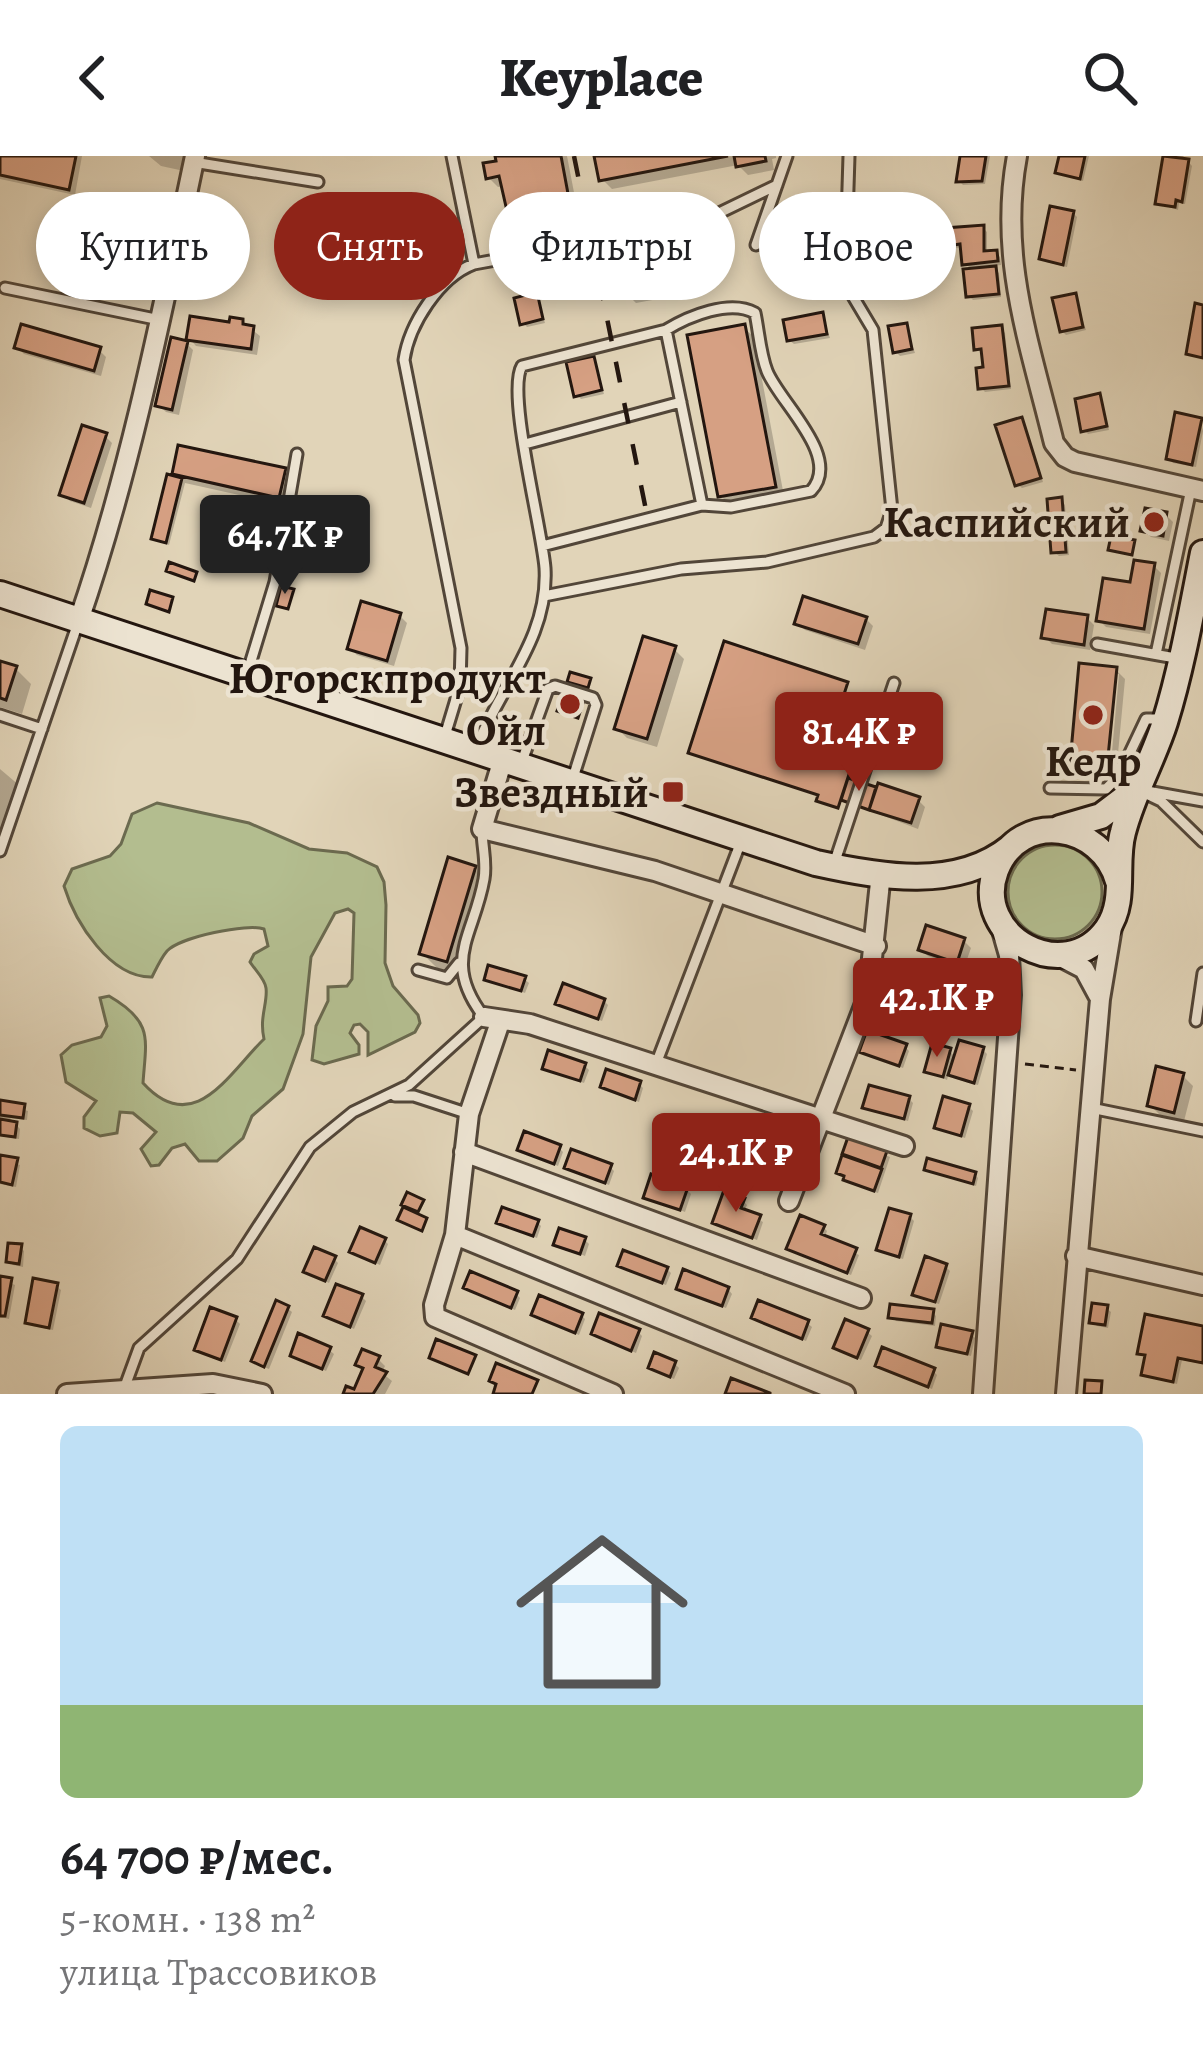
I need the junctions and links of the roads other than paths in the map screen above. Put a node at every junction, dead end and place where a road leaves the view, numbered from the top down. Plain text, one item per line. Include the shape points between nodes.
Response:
1 (452, 156) edge
2 (787, 156) edge
3 (849, 156) edge
4 (1017, 156) edge
5 (194, 159) edge
6 (317, 182) dead end
7 (777, 185) junction
8 (735, 205) edge
9 (756, 245) dead end
10 (489, 261) edge
11 (474, 264) junction
12 (5, 288) dead end
13 (160, 320) junction
14 (666, 330) junction
15 (681, 402) junction
16 (525, 444) junction
17 (297, 454) dead end
18 (1197, 490) edge
19 (702, 505) junction
20 (542, 546) junction
21 (1203, 553) edge
22 (0, 594) edge
23 (544, 596) junction
24 (80, 620) junction
25 (1097, 644) dead end
26 (1181, 652) edge
27 (247, 674) junction
28 (894, 683) dead end
29 (0, 716) edge
30 (1166, 718) junction
31 (42, 729) junction
32 (444, 739) junction
33 (476, 749) junction
34 (512, 762) junction
35 (572, 781) junction
36 (1050, 788) dead end
37 (1136, 789) junction
38 (1203, 801) edge
39 (482, 829) junction
40 (1047, 830) junction
41 (742, 839) junction
42 (1203, 842) edge
43 (1011, 847) junction
44 (0, 850) edge
45 (833, 866) junction
46 (881, 873) junction
47 (924, 876) junction
48 (1118, 881) junction
49 (722, 893) junction
50 (1115, 914) junction
51 (998, 919) junction
52 (876, 946) junction
53 (1055, 956) junction
54 (459, 963) junction
55 (418, 970) dead end
56 (1203, 973) edge
57 (1011, 994) junction
58 (1100, 999) junction
59 (492, 1019) junction
60 (1196, 1021) dead end
61 (656, 1064) junction
62 (389, 1096) junction
63 (1090, 1108) junction
64 (469, 1114) junction
65 (819, 1118) junction
66 (1203, 1132) edge
67 (904, 1146) dead end
68 (464, 1152) junction
69 (789, 1202) dead end
70 (455, 1235) junction
71 (1076, 1256) junction
72 (1203, 1285) edge
73 (861, 1298) dead end
74 (124, 1389) junction
75 (67, 1394) edge
76 (262, 1394) edge
77 (613, 1394) edge
78 (845, 1394) edge
79 (983, 1394) edge
80 (1066, 1394) edge

1 - 11 lane
2 - 7 lane
3 - 23 lane via 845,283 873,330 892,510 886,528 767,562 681,569
4 - 18 street via 1008,214 1012,265 1054,443 1075,462
5 - 6 lane
5 - 13 street
7 - 8 lane
7 - 9 lane
10 - 11 lane
11 - 32 lane via 426,309 404,360 461,648
12 - 13 lane
13 - 24 street
14 - 15 lane
14 - 16 lane via 522,366 516,381
14 - 19 lane via 718,310 751,309 769,377 814,445 820,479 811,491
15 - 16 lane
15 - 19 lane
16 - 20 lane
17 - 27 lane
18 - 26 lane
19 - 20 lane
20 - 23 lane
21 - 26 main road
22 - 24 main road
23 - 33 lane via 526,655
24 - 27 main road
24 - 31 lane
25 - 26 lane
26 - 30 main road
27 - 32 main road
28 - 45 lane
29 - 31 lane
30 - 36 lane via 1147,719 1106,789
30 - 37 main road
31 - 44 lane
32 - 33 main road
33 - 34 main road
34 - 35 main road
34 - 35 lane via 548,689 574,692 596,705
34 - 39 street
35 - 41 main road
37 - 38 lane
37 - 40 main road via 1102,816
37 - 42 lane via 1161,801
37 - 48 main road
39 - 49 street
39 - 54 lane via 484,883
40 - 43 main road
40 - 48 main road via 1092,842
41 - 45 main road
41 - 49 lane
43 - 47 main road via 968,872
43 - 51 main road via 994,877
45 - 46 main road
46 - 47 main road
46 - 52 street
47 - 51 main road via 977,894
48 - 50 main road
49 - 52 street
49 - 61 lane
50 - 53 main road via 1093,943
50 - 58 street
51 - 53 main road via 1018,944
51 - 57 street
52 - 65 street via 868,996
53 - 57 street via 1028,966
53 - 58 street via 1084,969
54 - 55 lane via 447,978
54 - 59 lane via 475,1005
56 - 60 lane
57 - 79 street
58 - 63 street
59 - 61 street
59 - 62 lane
59 - 64 street
61 - 65 street
62 - 64 lane
62 - 74 lane via 353,1112 310,1147 237,1259 139,1348
63 - 66 lane
63 - 71 street
64 - 68 street
65 - 67 street
65 - 69 street
68 - 70 street
68 - 73 street
70 - 77 street via 435,1317
70 - 78 street
71 - 72 street
71 - 80 street
74 - 75 street
74 - 76 street via 213,1384

